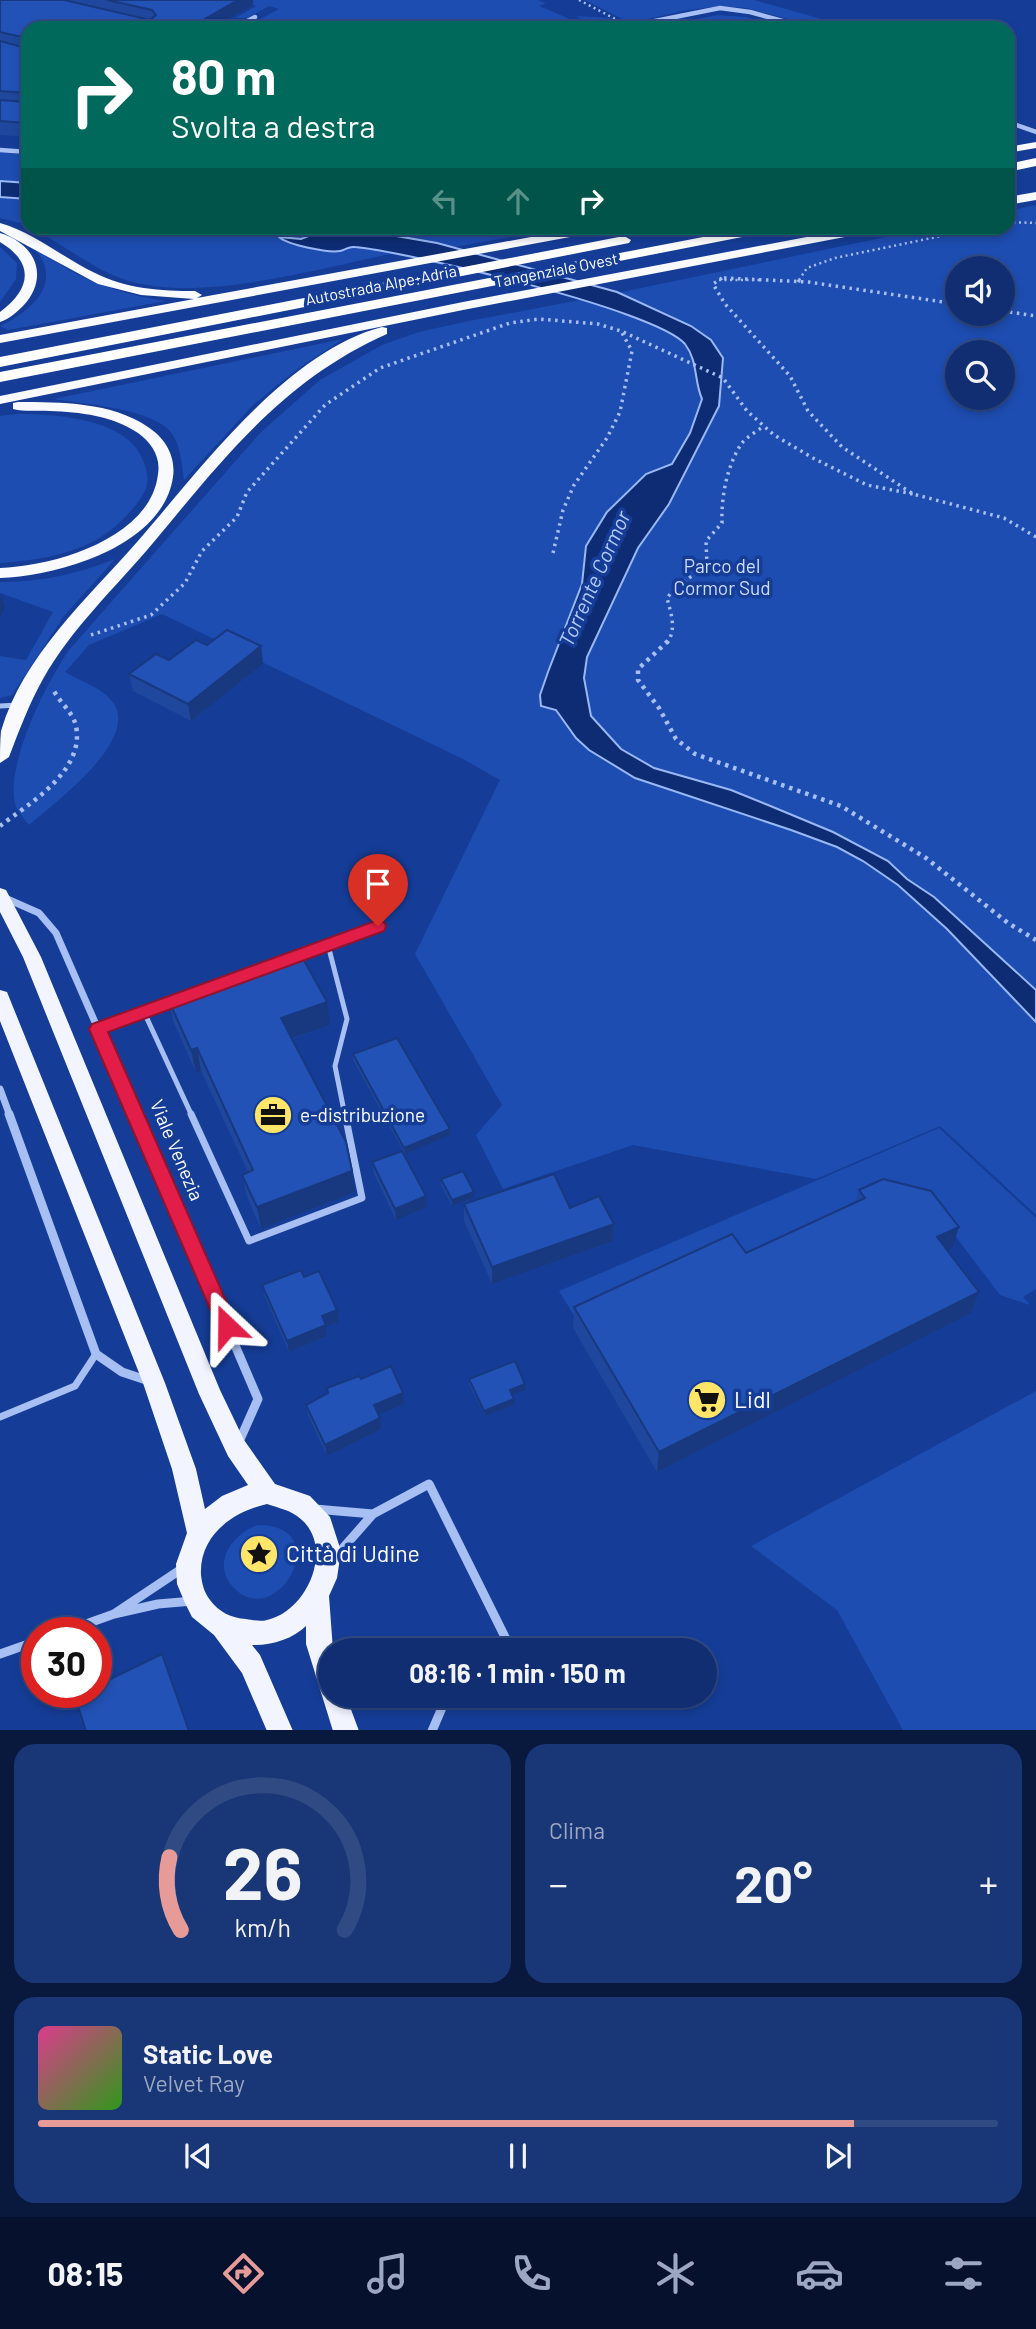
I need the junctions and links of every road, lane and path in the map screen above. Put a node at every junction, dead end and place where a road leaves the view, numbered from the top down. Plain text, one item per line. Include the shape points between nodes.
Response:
1 (579, 0) edge
2 (255, 17) dead end
3 (247, 21) edge
4 (620, 21) edge
5 (655, 21) edge
6 (783, 21) edge
7 (1015, 124) edge
8 (1036, 132) edge
9 (1036, 145) edge
10 (0, 149) edge
11 (1015, 149) edge
12 (21, 151) edge
13 (1036, 162) edge
14 (1015, 166) edge
15 (1036, 176) edge
16 (1015, 180) edge
17 (1036, 196) edge
18 (1015, 200) edge
19 (1015, 222) edge
20 (1036, 223) edge
21 (0, 227) edge
22 (556, 235) edge
23 (730, 235) edge
24 (834, 235) edge
25 (946, 235) edge
26 (0, 237) edge
27 (642, 237) dead end
28 (798, 282) junction
29 (300, 284) junction
30 (945, 302) edge
31 (463, 306) junction
32 (1015, 313) edge
33 (1036, 316) edge
34 (0, 317) edge
35 (621, 331) junction
36 (0, 339) edge
37 (0, 362) edge
38 (0, 377) edge
39 (0, 400) edge
40 (0, 407) edge
41 (764, 426) junction
42 (913, 494) junction
43 (1036, 536) edge
44 (553, 553) dead end
45 (0, 573) edge
46 (87, 636) dead end
47 (52, 685) dead end
48 (23, 704) junction
49 (0, 706) edge
50 (0, 757) edge
51 (0, 826) edge
52 (1, 896) edge
53 (378, 926) dead end
54 (1036, 940) edge
55 (328, 945) junction
56 (274, 964) edge
57 (0, 997) edge
58 (178, 999) edge
59 (144, 1012) junction
60 (98, 1029) junction
61 (0, 1089) edge
62 (96, 1354) junction
63 (154, 1383) junction
64 (0, 1417) edge
65 (236, 1448) junction
66 (267, 1493) junction
67 (307, 1507) junction
68 (373, 1514) junction
69 (199, 1532) junction
70 (189, 1563) junction
71 (329, 1565) junction
72 (317, 1597) junction
73 (196, 1601) junction
74 (114, 1614) junction
75 (106, 1617) edge
76 (223, 1627) junction
77 (319, 1638) edge
78 (506, 1638) edge
79 (21, 1647) edge
80 (0, 1654) edge
81 (337, 1708) edge
82 (442, 1708) edge
83 (280, 1730) edge
84 (346, 1730) edge
85 (432, 1730) edge

1 - 4 path
2 - 3 street
5 - 6 street via 720,8
7 - 8 street
9 - 11 highway
10 - 12 street
13 - 14 highway
15 - 16 highway
17 - 18 highway
19 - 20 path
21 - 29 highway via 128,290 205,295
22 - 29 highway, Tangenziale Ovest
23 - 38 highway, Autostrada Alpe-Adria
24 - 31 highway, Tangenziale Ovest
25 - 28 path via 835,258 807,268
26 - 34 highway via 30,260 33,274 20,303
27 - 37 highway, Autostrada Alpe-Adria
28 - 30 path
28 - 42 path via 722,278 713,284 725,304 790,376 808,411 842,447
29 - 36 highway, Tangenziale Ovest
31 - 39 highway, Tangenziale Ovest
31 - 48 highway via 376,333 337,353 259,413 76,620 34,680
32 - 33 path
35 - 41 path via 723,378
35 - 44 path via 632,351 620,412 574,485
35 - 46 path via 549,320 510,323 380,368 325,405 247,492 237,517 202,551 185,583 151,615
40 - 45 highway via 48,406 123,420 154,439 168,466 162,496 128,533 74,559
41 - 42 path via 848,477
41 - 54 path via 743,442 721,500 722,523 706,541 707,565 673,588 667,598 675,625 671,636 638,669 638,680 676,739 695,754 841,806 926,858
42 - 43 path via 1004,518
47 - 51 path via 76,725 76,752 55,779
48 - 49 lane
48 - 50 highway
52 - 60 street, Viale Venezia via 38,911 53,926
52 - 65 main road, Viale Venezia via 32,957
53 - 55 lane
55 - 56 lane
55 - 59 lane via 347,1018 335,1066 362,1198 249,1241
57 - 63 main road
58 - 59 lane
59 - 60 lane
60 - 65 street, Viale Venezia via 258,1399
61 - 62 street
62 - 63 street via 122,1372
62 - 64 lane via 75,1386
63 - 69 main road via 184,1469
65 - 66 main road, Viale Venezia
66 - 67 main road
66 - 69 main road via 236,1500
67 - 68 street
67 - 71 main road via 323,1526
68 - 71 street
68 - 78 street via 429,1484
69 - 70 main road
70 - 73 main road
70 - 74 street
71 - 72 main road
72 - 76 main road via 293,1621 276,1630 241,1633
72 - 77 main road
73 - 74 street
73 - 76 main road
74 - 75 street
76 - 83 main road via 251,1664
79 - 80 street
81 - 84 main road
82 - 85 street

